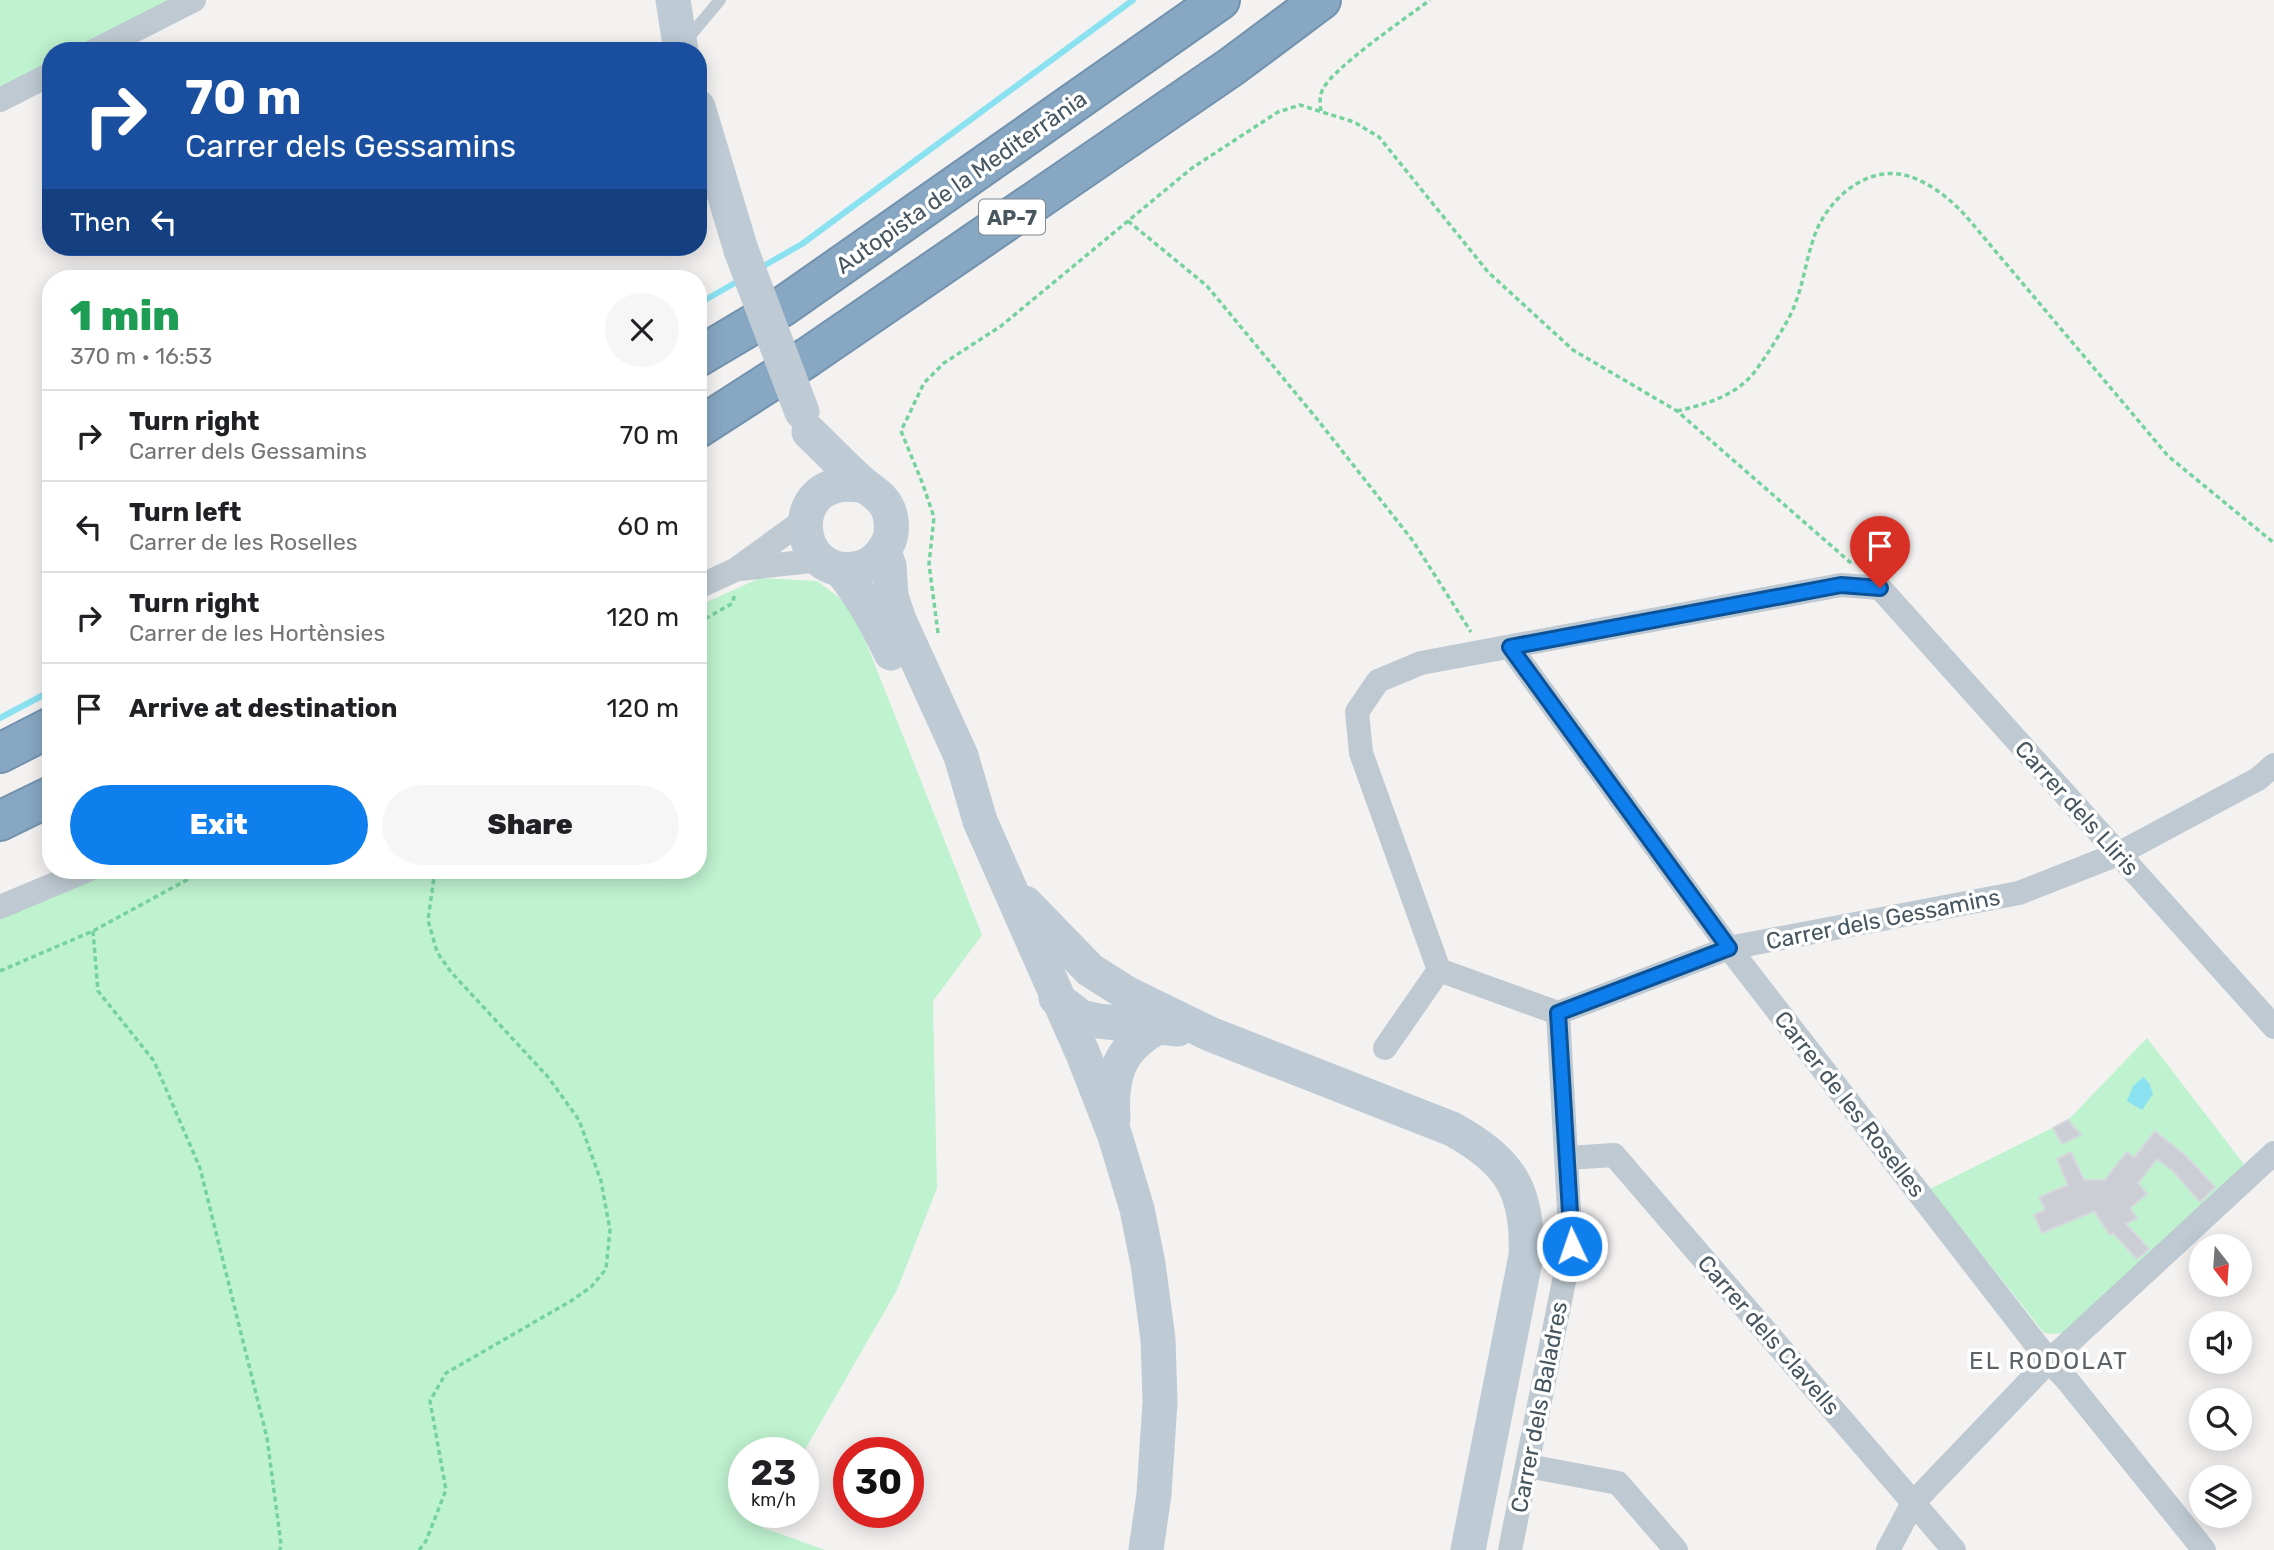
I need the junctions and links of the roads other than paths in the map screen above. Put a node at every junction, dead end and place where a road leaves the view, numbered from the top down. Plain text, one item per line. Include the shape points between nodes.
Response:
1 (194, 0) edge
2 (673, 0) edge
3 (720, 0) edge
4 (1220, 0) edge
5 (1321, 0) edge
6 (112, 42) edge
7 (680, 42) edge
8 (687, 42) edge
9 (42, 79) edge
10 (0, 100) edge
11 (707, 137) edge
12 (707, 352) edge
13 (707, 422) edge
14 (805, 422) junction
15 (865, 486) junction
16 (810, 508) junction
17 (884, 551) junction
18 (831, 565) junction
19 (735, 570) junction
20 (707, 583) edge
21 (1510, 647) junction
22 (42, 732) edge
23 (0, 753) edge
24 (2274, 765) edge
25 (42, 800) edge
26 (0, 821) edge
27 (979, 821) junction
28 (2118, 854) junction
29 (67, 879) edge
30 (1008, 884) junction
31 (0, 907) edge
32 (1729, 948) junction
33 (1438, 970) junction
34 (1056, 998) junction
35 (1558, 1013) junction
36 (1160, 1026) junction
37 (2274, 1027) edge
38 (1210, 1034) junction
39 (1385, 1048) dead end
40 (1115, 1136) junction
41 (2274, 1153) edge
42 (1567, 1158) junction
43 (2049, 1361) junction
44 (1528, 1466) junction
45 (1913, 1503) junction
46 (1146, 1550) edge
47 (1468, 1550) edge
48 (1510, 1550) edge
49 (1676, 1550) edge
50 (1888, 1550) edge
51 (1954, 1550) edge
52 (2204, 1550) edge

1 - 6 street
2 - 7 main road
3 - 8 lane
4 - 12 highway, Autopista de la Mediterrània / AP-7 via 782,307
5 - 13 highway, AP-7 via 1231,67
9 - 10 street
11 - 14 main road, bridge via 741,250
14 - 15 main road
14 - 16 main road
15 - 16 main road via 848,482 832,486
15 - 17 main road via 883,500 892,522
16 - 18 main road via 805,535 810,549
16 - 19 street
17 - 18 main road via 862,568
17 - 27 main road via 899,620 961,756
18 - 19 street
18 - 27 main road via 859,592 878,623 945,771
19 - 20 street
21 - 28 street, Carrer dels Lliris via 1841,585 1880,588
21 - 32 street, Carrer de les Roselles
21 - 33 street via 1421,663 1378,681 1357,712 1361,753
22 - 23 highway
24 - 28 street, Carrer dels Gessamins via 2258,779
25 - 26 highway
27 - 30 main road
28 - 32 street, Carrer dels Gessamins via 2019,893
28 - 37 street, Carrer dels Lliris
29 - 31 street
30 - 34 main road
30 - 38 main road via 1090,970
32 - 35 street, Carrer dels Gessamins
32 - 43 street, Carrer de les Roselles
33 - 35 street
33 - 39 street
34 - 36 main road via 1081,1017
34 - 40 main road
35 - 42 street, Carrer dels Baladres
36 - 38 main road
36 - 40 main road via 1136,1041 1118,1066 1112,1095
38 - 47 main road via 1452,1129 1490,1155 1517,1186 1527,1230 1526,1256
40 - 46 main road via 1137,1209 1158,1339 1159,1415
41 - 43 street
42 - 44 street, Carrer dels Baladres via 1572,1246
42 - 45 street, Carrer dels Clavells via 1614,1155
43 - 45 street
43 - 52 street, Carrer de les Roselles
44 - 48 street, Carrer dels Baladres
44 - 49 street via 1618,1483
45 - 50 street
45 - 51 street, Carrer dels Clavells

